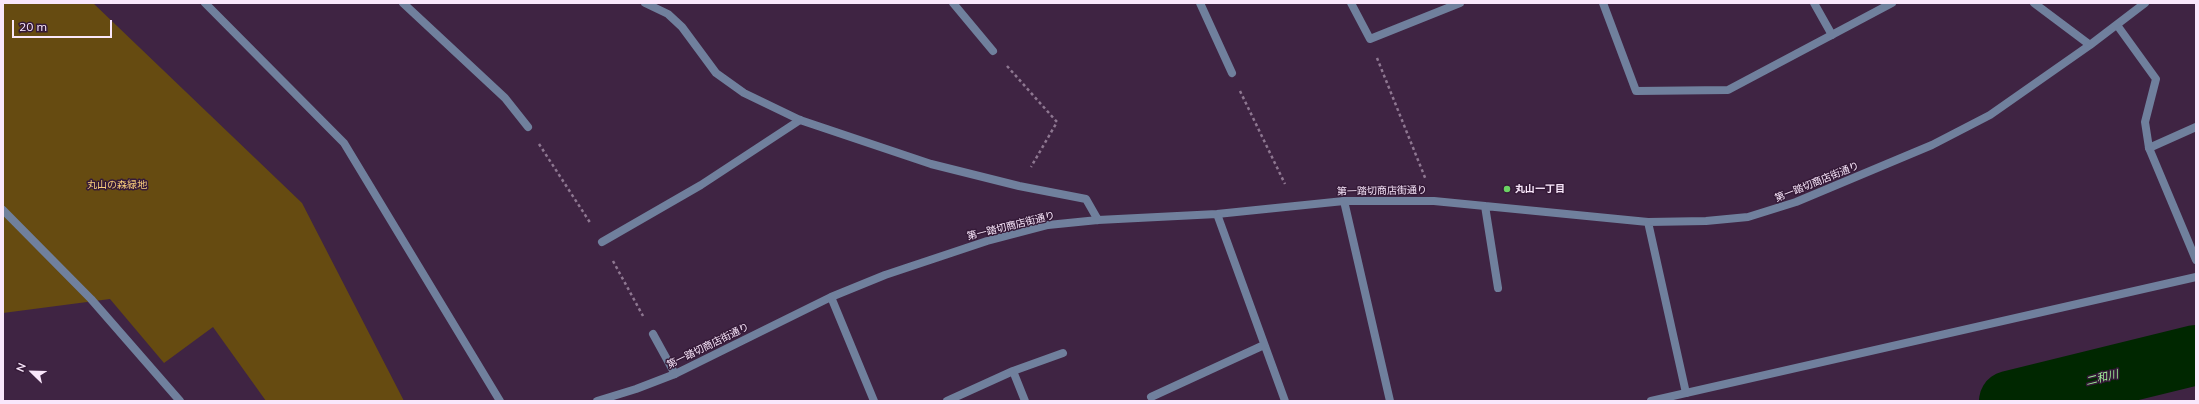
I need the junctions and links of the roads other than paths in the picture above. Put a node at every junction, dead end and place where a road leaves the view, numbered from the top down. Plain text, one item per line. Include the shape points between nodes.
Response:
1 (205, 3) edge
2 (403, 3) edge
3 (645, 3) edge
4 (953, 3) edge
5 (1200, 3) edge
6 (1351, 3) edge
7 (1460, 3) edge
8 (1603, 3) edge
9 (1814, 3) edge
10 (1892, 3) edge
11 (2034, 3) edge
12 (2145, 3) edge
13 (2116, 25) junction
14 (1832, 35) junction
15 (2090, 45) junction
16 (993, 51) road end
17 (1232, 73) road end
18 (800, 120) junction
19 (528, 127) dead end
20 (2196, 127) edge
21 (2149, 148) junction
22 (1344, 201) junction
23 (1485, 206) junction
24 (3, 210) edge
25 (1217, 214) junction
26 (1098, 220) junction
27 (1648, 222) junction
28 (602, 242) dead end
29 (2196, 260) edge
30 (2196, 277) edge
31 (1498, 288) dead end
32 (831, 296) junction
33 (653, 334) dead end
34 (1264, 345) junction
35 (1063, 353) dead end
36 (1013, 371) junction
37 (675, 374) junction
38 (1686, 393) junction
39 (1151, 397) dead end
40 (180, 401) edge
41 (500, 401) edge
42 (597, 401) edge
43 (874, 401) edge
44 (947, 401) edge
45 (1025, 401) edge
46 (1286, 401) edge
47 (1390, 401) edge
48 (1651, 401) edge

1 - 41 street via 344,143
2 - 19 street via 505,98
3 - 18 street via 668,14 682,27 716,73 744,93
4 - 16 street
5 - 17 street
6 - 7 street via 1370,39
8 - 14 street via 1636,91 1728,90
9 - 14 street
10 - 14 street
11 - 15 street
12 - 13 street, 第一踏切商店街通り
13 - 15 street, 第一踏切商店街通り
13 - 21 street via 2156,79 2145,122
15 - 27 street, 第一踏切商店街通り via 1990,115 1932,145 1796,202 1748,217
18 - 26 street via 931,164 1019,186 1086,199
18 - 28 street via 701,185
20 - 21 street
21 - 29 street
22 - 23 street, 第一踏切商店街通り via 1434,201
22 - 25 street, 第一踏切商店街通り
22 - 47 street
23 - 27 street, 第一踏切商店街通り
23 - 31 street
24 - 40 street via 91,299
25 - 26 street, 第一踏切商店街通り
25 - 34 street
26 - 32 street, 第一踏切商店街通り via 1048,225 987,241
27 - 38 street
30 - 38 street
32 - 37 street, 第一踏切商店街通り
32 - 43 street
33 - 37 street
34 - 39 street
34 - 46 street
35 - 36 street
36 - 44 street
36 - 45 street
37 - 42 street, 第一踏切商店街通り
38 - 48 street

